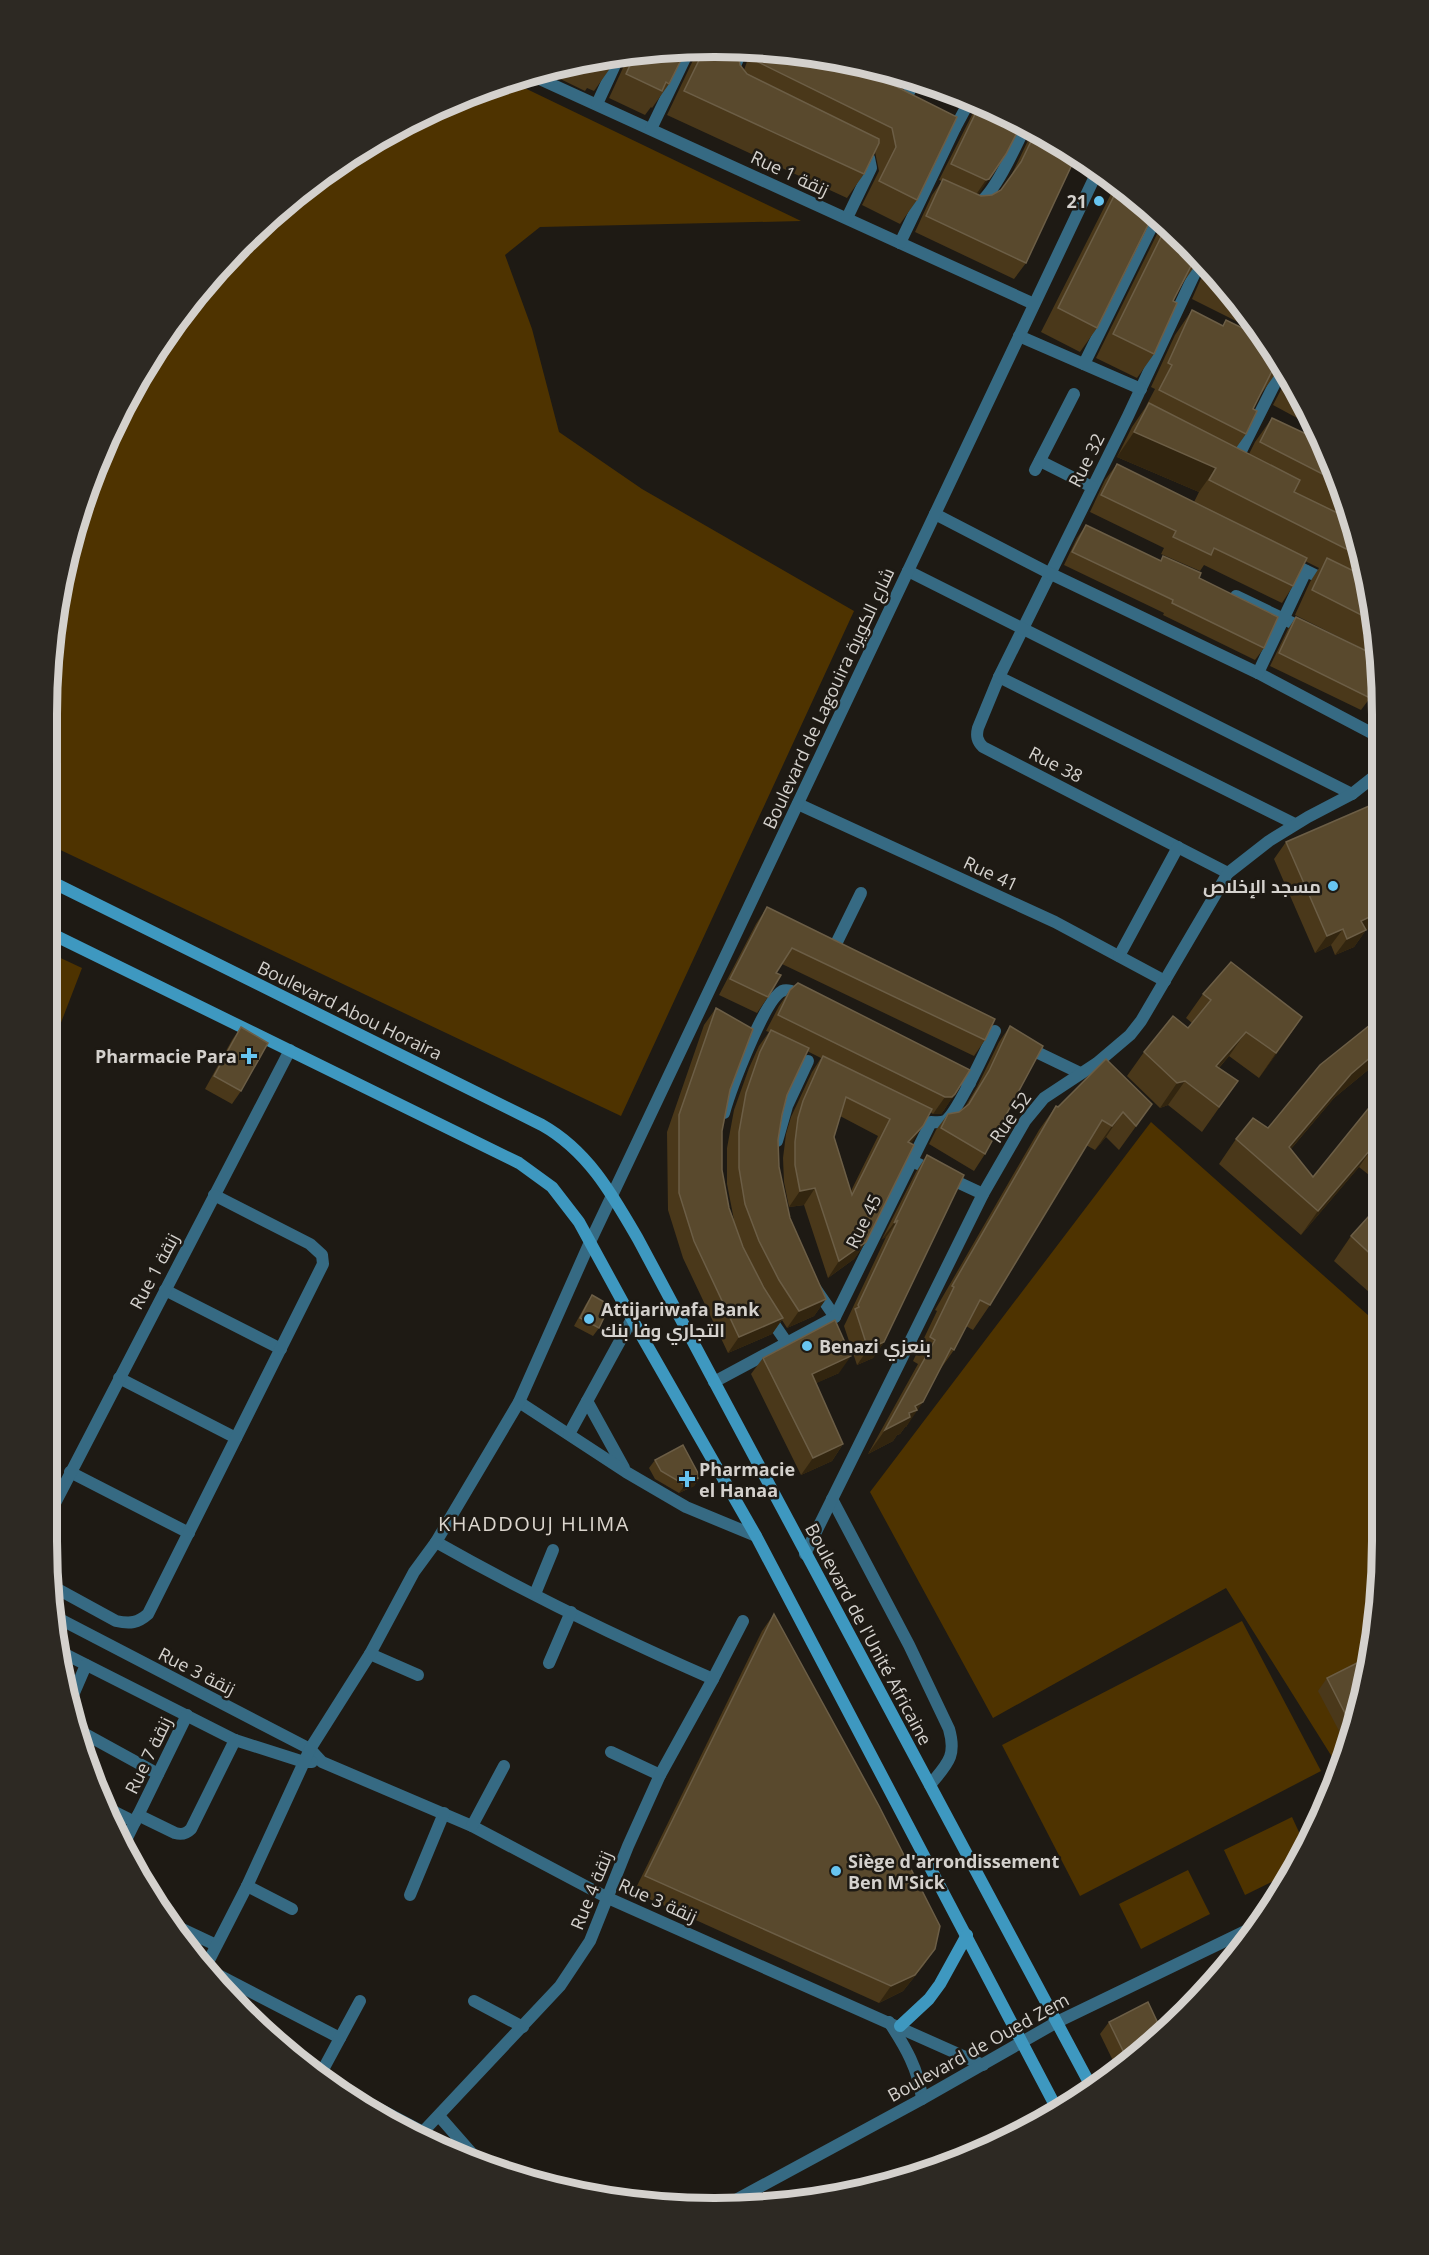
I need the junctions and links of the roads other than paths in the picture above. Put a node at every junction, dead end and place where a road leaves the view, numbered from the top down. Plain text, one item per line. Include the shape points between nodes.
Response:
1 (685, 58) edge
2 (739, 58) edge
3 (615, 65) edge
4 (544, 79) edge
5 (730, 85) edge
6 (913, 88) edge
7 (597, 104) junction
8 (966, 107) edge
9 (955, 128) junction
10 (651, 129) junction
11 (1021, 134) edge
12 (853, 149) edge
13 (1094, 178) edge
14 (964, 200) edge
15 (847, 218) junction
16 (1152, 226) edge
17 (900, 243) junction
18 (1198, 269) edge
19 (1035, 304) junction
20 (1019, 336) junction
21 (1084, 364) junction
22 (1279, 378) edge
23 (1141, 389) junction
24 (1074, 394) dead end
25 (1232, 470) edge
26 (1092, 487) junction
27 (935, 514) junction
28 (1275, 555) edge
29 (908, 571) junction
30 (1306, 571) junction
31 (1049, 573) junction
32 (1338, 587) edge
33 (1220, 589) edge
34 (1283, 618) junction
35 (1023, 628) junction
36 (1322, 637) edge
37 (1258, 673) junction
38 (999, 677) junction
39 (1372, 733) edge
40 (1372, 781) edge
41 (1352, 794) junction
42 (798, 804) junction
43 (1295, 825) junction
44 (1178, 847) junction
45 (1228, 873) junction
46 (57, 884) edge
47 (861, 893) dead end
48 (57, 936) edge
49 (832, 952) edge
50 (1119, 956) junction
51 (1165, 981) junction
52 (817, 1004) edge
53 (290, 1050) junction
54 (808, 1061) edge
55 (939, 1067) edge
56 (1080, 1073) junction
57 (970, 1083) junction
58 (721, 1125) edge
59 (775, 1153) edge
60 (912, 1161) junction
61 (983, 1194) junction
62 (214, 1195) junction
63 (613, 1195) junction
64 (590, 1242) junction
65 (808, 1277) edge
66 (165, 1290) junction
67 (759, 1300) edge
68 (835, 1317) junction
69 (632, 1319) junction
70 (787, 1343) junction
71 (281, 1349) junction
72 (119, 1378) junction
73 (714, 1382) junction
74 (587, 1401) junction
75 (519, 1402) junction
76 (569, 1434) junction
77 (236, 1438) junction
78 (70, 1472) junction
79 (626, 1472) junction
80 (832, 1498) junction
81 (57, 1499) edge
82 (189, 1533) junction
83 (756, 1536) junction
84 (436, 1542) junction
85 (553, 1550) dead end
86 (805, 1554) junction
87 (59, 1590) edge
88 (535, 1594) junction
89 (571, 1612) junction
90 (62, 1620) edge
91 (743, 1621) dead end
92 (370, 1654) junction
93 (68, 1656) edge
94 (549, 1663) dead end
95 (86, 1665) junction
96 (418, 1675) dead end
97 (713, 1679) junction
98 (75, 1691) edge
99 (187, 1715) junction
100 (87, 1735) edge
101 (235, 1740) junction
102 (310, 1749) junction
103 (611, 1752) dead end
104 (304, 1762) junction
105 (322, 1762) junction
106 (504, 1766) dead end
107 (158, 1774) junction
108 (660, 1775) junction
109 (930, 1785) junction
110 (116, 1812) edge
111 (444, 1813) junction
112 (136, 1819) junction
113 (472, 1826) junction
114 (128, 1836) edge
115 (247, 1886) junction
116 (410, 1895) dead end
117 (608, 1898) junction
118 (292, 1910) dead end
119 (186, 1931) edge
120 (1242, 1933) edge
121 (967, 1935) junction
122 (216, 1945) junction
123 (209, 1960) edge
124 (223, 1978) edge
125 (360, 2001) dead end
126 (474, 2001) dead end
127 (1057, 2022) junction
128 (895, 2024) junction
129 (523, 2027) junction
130 (340, 2038) junction
131 (1022, 2042) junction
132 (983, 2065) junction
133 (323, 2068) edge
134 (1088, 2081) edge
135 (922, 2099) junction
136 (1054, 2103) edge
137 (439, 2116) junction
138 (425, 2130) edge
139 (469, 2150) edge
140 (741, 2197) edge

1 - 10 street
2 - 5 street
3 - 7 street
4 - 7 street, Rue 1 زنقة
6 - 9 street via 909,105
7 - 10 street, Rue 1 زنقة
8 - 9 street
9 - 17 street via 933,186
10 - 15 street, Rue 1 زنقة
11 - 14 street via 985,200 973,204
12 - 15 street via 869,158 871,168
13 - 19 street, Boulevard de Lagouira شارع الكويرة
15 - 17 street, Rue 1 زنقة
16 - 21 street
17 - 19 street, Rue 1 زنقة
18 - 23 street, Rue 32 via 1184,309
19 - 20 street, Boulevard de Lagouira شارع الكويرة
20 - 21 street
20 - 27 street, Boulevard de Lagouira شارع الكويرة
21 - 23 street
22 - 25 street via 1265,415
23 - 26 street, Rue 32 via 1133,419 1107,471
24 - 26 street via 1037,466
26 - 31 street, Rue 32 via 1079,525
27 - 29 street, Boulevard de Lagouira شارع الكويرة
27 - 31 street
28 - 30 street
29 - 35 street
29 - 42 street, Boulevard de Lagouira شارع الكويرة
30 - 32 street
30 - 34 street
31 - 35 street, Rue 32
31 - 37 street
33 - 34 street
34 - 36 street
34 - 37 street
35 - 38 street, Rue 38
35 - 41 street
37 - 39 street
38 - 43 street
38 - 44 street, Rue 38 via 978,728 978,742
40 - 41 street, Rue 52
41 - 43 street, Rue 52
42 - 50 street, Rue 41 via 1055,922
42 - 63 street, Boulevard de Lagouira شارع الكويرة via 707,1011
43 - 45 street, Rue 52
44 - 45 street, Rue 38
44 - 50 street
45 - 51 street, Rue 52
46 - 63 main road, Boulevard Abou Horaira via 549,1129 584,1156
47 - 49 street
48 - 53 main road
50 - 51 street, Rue 41
51 - 56 street, Rue 52 via 1130,1035
52 - 58 street via 789,990 774,998 727,1101
53 - 62 street, Rue 1 زنقة
53 - 64 main road via 533,1172 561,1197
54 - 59 street via 782,1120
55 - 57 street
56 - 57 street, Rue 45 via 1001,1034
56 - 61 street, Rue 52 via 1034,1109
57 - 60 street, Rue 45 via 950,1117 940,1122 926,1120
60 - 61 street
60 - 68 street, Rue 45
61 - 80 street, Rue 52
62 - 66 street, Rue 1 زنقة
62 - 71 street via 310,1244 322,1255 323,1264
63 - 64 street, Boulevard de Lagouira شارع الكويرة
63 - 73 main road, Boulevard de l'Unité Africaine
64 - 69 main road
64 - 75 street, Boulevard de Lagouira شارع الكويرة
65 - 68 street
66 - 71 street
66 - 72 street, Rue 1 زنقة
67 - 70 street
68 - 70 street
69 - 74 street
69 - 83 main road
70 - 73 street
71 - 77 street
72 - 77 street
72 - 78 street, Rue 1 زنقة
73 - 86 main road, Boulevard de l'Unité Africaine
74 - 76 street
74 - 79 street
75 - 76 street
75 - 84 street, Boulevard de Lagouira شارع الكويرة
76 - 79 street
77 - 82 street
78 - 81 street, Rue 1 زنقة
78 - 82 street
79 - 83 street via 686,1507
80 - 86 street, Rue 52
80 - 109 street via 949,1730 952,1754
82 - 87 street via 148,1614 140,1621 116,1621
83 - 121 main road
84 - 88 street
84 - 92 street, Boulevard de Lagouira شارع الكويرة via 414,1572
85 - 88 street
86 - 109 main road, Boulevard de l'Unité Africaine
88 - 89 street
89 - 94 street
89 - 97 street
90 - 102 street, Rue 3 زنقة
91 - 97 street, Rue 4 زنقة
92 - 96 street
92 - 102 street, Boulevard de Lagouira شارع الكويرة
93 - 95 street, Rue 3 زنقة
95 - 98 street
95 - 99 street, Rue 3 زنقة
97 - 108 street, Rue 4 زنقة
99 - 101 street, Rue 3 زنقة
99 - 107 street, Rue 7 زنقة
100 - 107 street
101 - 104 street, Rue 3 زنقة
101 - 112 street via 187,1833
102 - 104 street, Boulevard de Lagouira شارع الكويرة
102 - 105 street, Rue 3 زنقة
103 - 108 street
104 - 105 street, Rue 3 زنقة
104 - 115 street, Boulevard de Lagouira شارع الكويرة
105 - 111 street, Rue 3 زنقة
106 - 113 street
107 - 112 street, Rue 7 زنقة
108 - 117 street, Rue 4 زنقة
109 - 127 main road, Boulevard de l'Unité Africaine
110 - 112 street
111 - 113 street, Rue 3 زنقة
111 - 116 street
112 - 114 street, Rue 7 زنقة
113 - 117 street, Rue 3 زنقة
115 - 118 street
115 - 122 street, Boulevard de Lagouira شارع الكويرة
117 - 128 street, Rue 3 زنقة
117 - 129 street, Rue 4 زنقة via 575,1965
119 - 122 street
120 - 127 street, Boulevard de Oued Zem
121 - 128 main road via 929,1999
121 - 131 main road
122 - 123 street, Boulevard de Lagouira شارع الكويرة
124 - 130 street
125 - 130 street
126 - 129 street
127 - 131 street, Boulevard de Oued Zem
127 - 134 main road, Boulevard de l'Unité Africaine
128 - 132 street, Rue 3 زنقة
128 - 135 street via 915,2068
129 - 137 street, Rue 4 زنقة
130 - 133 street
131 - 132 street, Boulevard de Oued Zem
131 - 136 main road
132 - 135 street, Boulevard de Oued Zem
135 - 140 street, Boulevard de Oued Zem
137 - 138 street, Rue 4 زنقة
137 - 139 street

